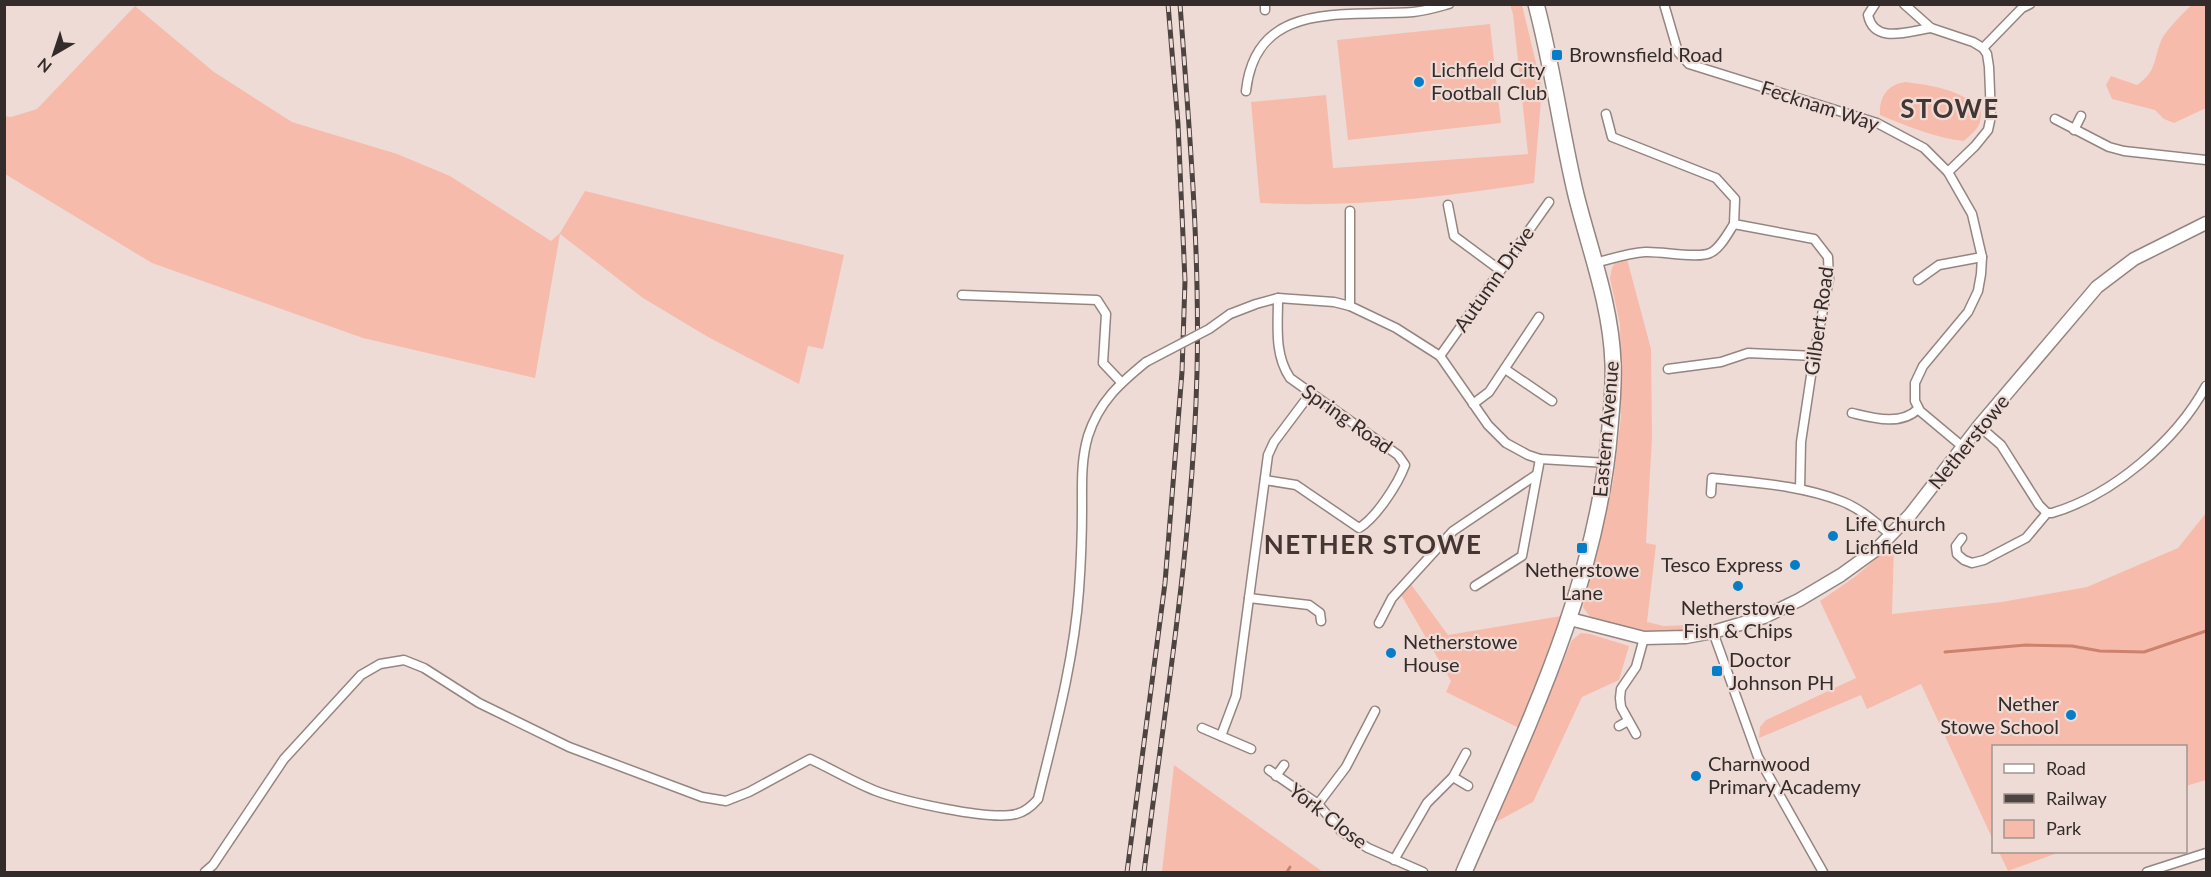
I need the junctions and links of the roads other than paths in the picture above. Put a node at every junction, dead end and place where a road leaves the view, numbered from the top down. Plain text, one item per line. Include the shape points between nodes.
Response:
1 (1449, 4) edge
2 (1536, 4) edge
3 (1664, 4) edge
4 (1875, 4) edge
5 (1904, 4) edge
6 (2030, 4) edge
7 (1931, 28) junction
8 (1983, 48) junction
9 (1246, 91) dead end
10 (1606, 114) dead end
11 (2081, 116) dead end
12 (2055, 119) dead end
13 (2074, 130) junction
14 (2206, 160) edge
15 (1948, 172) junction
16 (1549, 202) dead end
17 (1448, 205) dead end
18 (1350, 211) dead end
19 (2206, 223) edge
20 (1734, 224) junction
21 (1982, 257) junction
22 (1595, 263) junction
23 (1500, 270) junction
24 (1918, 280) dead end
25 (963, 295) dead end
26 (1278, 298) junction
27 (1350, 306) junction
28 (1539, 317) dead end
29 (1440, 356) junction
30 (1814, 356) junction
31 (1505, 369) junction
32 (1668, 369) dead end
33 (1121, 382) junction
34 (2206, 386) edge
35 (1310, 394) junction
36 (1552, 401) dead end
37 (1473, 404) junction
38 (1918, 408) junction
39 (1852, 414) dead end
40 (1979, 426) junction
41 (1963, 447) junction
42 (1540, 459) junction
43 (1607, 463) junction
44 (1536, 475) junction
45 (1265, 480) junction
46 (1800, 489) junction
47 (1711, 493) dead end
48 (2047, 513) junction
49 (1891, 536) junction
50 (1962, 538) dead end
51 (1475, 585) dead end
52 (1249, 598) junction
53 (1570, 619) junction
54 (1321, 621) dead end
55 (1379, 623) dead end
56 (1713, 632) junction
57 (1644, 638) junction
58 (1375, 711) dead end
59 (1628, 721) junction
60 (1619, 726) dead end
61 (1202, 728) dead end
62 (1636, 734) dead end
63 (1221, 736) junction
64 (1251, 749) dead end
65 (1466, 753) dead end
66 (1284, 765) dead end
67 (1453, 777) junction
68 (1468, 786) dead end
69 (1318, 804) junction
70 (2206, 853) edge
71 (1394, 860) junction
72 (205, 873) edge
73 (1423, 873) edge
74 (1464, 873) edge
75 (1823, 873) edge
76 (2147, 873) edge

1 - 9 street via 1415,12 1349,11 1294,17 1276,27 1261,44 1249,67
2 - 22 highway, Eastern Avenue via 1576,196
3 - 15 street, Fecknam Way via 1678,52 1689,64 1877,123 1924,148
4 - 7 street via 1868,15 1869,22 1883,34
5 - 7 street
6 - 8 street
7 - 8 street
8 - 15 street via 1989,67 1988,130
10 - 20 street via 1612,137 1716,178 1735,199
11 - 13 street
12 - 13 street
13 - 14 street via 2124,151
15 - 21 street, Fecknam Way via 1972,214
16 - 23 street, Autumn Drive
17 - 23 street via 1454,236
18 - 27 street
19 - 40 street, Netherstowe via 2134,259 2097,287
20 - 22 street via 1710,254 1643,252
20 - 30 street, Gilbert Road via 1814,239 1828,257 1829,279
21 - 24 street via 1939,266
21 - 38 street, Fecknam Way via 1978,291 1968,312 1923,366 1915,383
22 - 43 highway, Eastern Avenue via 1609,317 1613,363
23 - 29 street, Autumn Drive
25 - 33 street via 1097,300 1106,314 1103,363
26 - 27 street
26 - 33 street, bridge via 1230,314 1146,362
26 - 35 street, Spring Road via 1278,352 1282,367
27 - 29 street via 1396,328
28 - 31 street
29 - 37 street
30 - 32 street via 1748,353 1721,362
30 - 46 street, Gilbert Road
31 - 36 street
31 - 37 street via 1489,392
33 - 72 street via 1104,401 1089,435 1081,468 1082,544 1068,676 1038,799 1029,808 1016,814 976,814 912,801 876,791 810,759 726,801 702,797 569,747 479,703 424,668 404,660 380,664 361,675 285,759
34 - 48 street via 2190,414 2133,470 2082,501
35 - 45 street via 1274,442
35 - 45 street, Spring Road via 1398,455 1405,465 1402,475 1369,522 1359,528 1296,485
37 - 42 street via 1506,443
38 - 39 street via 1912,414 1888,420
38 - 41 street
40 - 41 street, Netherstowe
40 - 48 street via 2001,445
41 - 49 street, Netherstowe
42 - 43 street
42 - 44 street
43 - 53 highway, Eastern Avenue
44 - 51 street via 1522,556
44 - 55 street via 1453,531 1392,598
45 - 52 street
46 - 47 street via 1712,478
46 - 49 street via 1843,501
48 - 50 street via 2026,538 1984,560 1972,562 1957,554 1956,546
49 - 56 street, Netherstowe via 1841,575 1799,600 1764,617
52 - 54 street via 1309,605 1320,614
52 - 63 street via 1236,696
53 - 57 street, Netherstowe
53 - 74 highway, Eastern Avenue
56 - 57 street, Netherstowe via 1672,639
56 - 75 street via 1758,757
57 - 59 street via 1636,667 1621,689 1621,707
58 - 69 street via 1346,767
59 - 60 street
59 - 62 street
61 - 63 street
63 - 64 street
65 - 67 street
66 - 69 street, York Close via 1272,773
67 - 68 street
67 - 71 street via 1427,802
69 - 71 street, York Close via 1341,831
70 - 76 street
71 - 73 street, York Close

